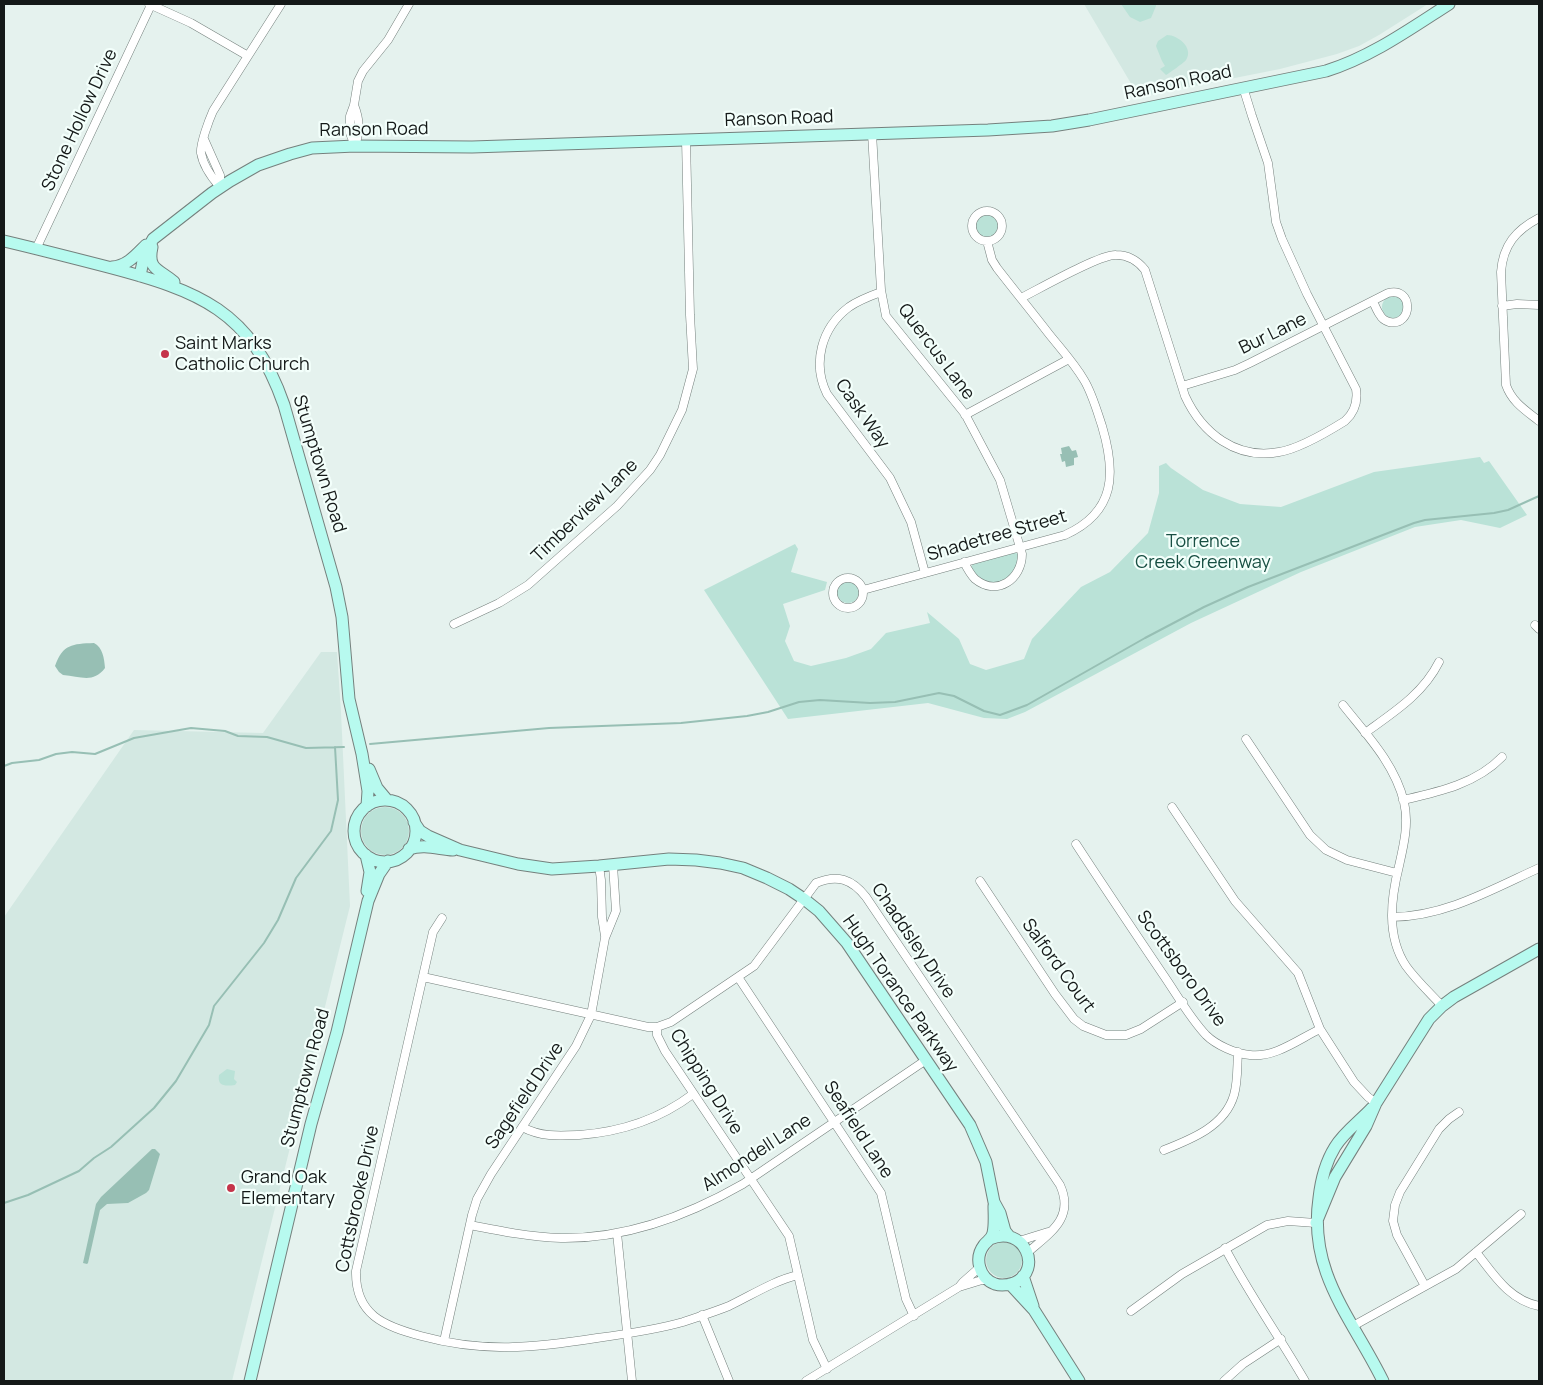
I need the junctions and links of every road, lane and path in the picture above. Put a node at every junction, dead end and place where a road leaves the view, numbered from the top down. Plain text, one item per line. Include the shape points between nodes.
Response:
1 (150, 4) edge
2 (281, 4) edge
3 (409, 4) edge
4 (1449, 4) edge
5 (248, 56) junction
6 (1244, 87) junction
7 (872, 133) junction
8 (686, 140) junction
9 (355, 146) junction
10 (220, 187) junction
11 (1539, 218) edge
12 (156, 236) junction
13 (4, 240) edge
14 (987, 242) junction
15 (36, 249) junction
16 (102, 266) junction
17 (140, 276) junction
18 (182, 290) junction
19 (881, 292) junction
20 (1021, 298) junction
21 (1373, 301) junction
22 (1539, 304) edge
23 (1502, 306) junction
24 (1324, 326) junction
25 (1069, 359) junction
26 (1182, 386) junction
27 (965, 416) junction
28 (1539, 421) edge
29 (1020, 547) junction
30 (964, 562) junction
31 (926, 572) junction
32 (863, 590) junction
33 (454, 624) dead end
34 (1439, 662) dead end
35 (1343, 705) dead end
36 (1366, 733) junction
37 (1246, 740) dead end
38 (362, 754) junction
39 (1502, 757) dead end
40 (387, 800) junction
41 (1403, 800) junction
42 (367, 806) junction
43 (1172, 807) dead end
44 (414, 822) junction
45 (1076, 844) dead end
46 (409, 849) junction
47 (460, 850) junction
48 (366, 855) junction
49 (388, 861) junction
50 (613, 865) junction
51 (598, 866) junction
52 (1539, 868) edge
53 (1397, 873) junction
54 (980, 881) dead end
55 (804, 899) junction
56 (368, 901) junction
57 (1392, 917) junction
58 (442, 918) dead end
59 (605, 938) junction
60 (1539, 949) edge
61 (423, 977) junction
62 (738, 977) junction
63 (1183, 1002) junction
64 (1442, 1006) junction
65 (591, 1015) junction
66 (657, 1027) junction
67 (1320, 1029) junction
68 (1238, 1052) junction
69 (926, 1060) junction
70 (693, 1094) junction
71 (1376, 1103) junction
72 (1459, 1112) dead end
73 (834, 1121) junction
74 (522, 1127) junction
75 (1164, 1150) dead end
76 (751, 1179) junction
77 (994, 1202) junction
78 (1521, 1214) dead end
79 (1316, 1223) junction
80 (470, 1225) junction
81 (1048, 1232) junction
82 (616, 1233) junction
83 (990, 1239) junction
84 (1014, 1239) junction
85 (1225, 1248) junction
86 (1476, 1252) junction
87 (1027, 1253) junction
88 (980, 1267) junction
89 (798, 1274) junction
90 (1023, 1276) junction
91 (988, 1280) junction
92 (1010, 1284) junction
93 (1426, 1286) junction
94 (959, 1287) junction
95 (1539, 1306) edge
96 (1034, 1310) junction
97 (1131, 1311) dead end
98 (702, 1316) junction
99 (914, 1316) junction
100 (1354, 1326) junction
101 (628, 1333) junction
102 (1281, 1339) junction
103 (444, 1341) junction
104 (827, 1369) junction
105 (250, 1381) edge
106 (632, 1381) edge
107 (729, 1381) edge
108 (806, 1381) edge
109 (1079, 1381) edge
110 (1224, 1381) edge
111 (1305, 1381) edge
112 (1383, 1381) edge

1 - 5 street
1 - 15 street, Stone Hollow Drive
2 - 5 street
3 - 9 street via 388,40 363,71 357,85 350,116 350,133
4 - 6 street, Ranson Road via 1378,49 1341,66
5 - 10 street via 213,111 204,139 220,175
6 - 7 street, Ranson Road via 1052,126
6 - 24 street via 1268,163 1276,222
7 - 8 street, Ranson Road
7 - 19 street, Quercus Lane
8 - 9 street, Ranson Road
8 - 33 street, Timberview Lane via 694,369 682,410 650,470 617,506 528,585
9 - 10 street, Ranson Road via 312,148 290,154 258,165
10 - 12 street, Ranson Road
11 - 23 street via 1518,231 1506,249 1501,272
12 - 16 street via 125,264
12 - 17 street, Ranson Road via 146,250
12 - 18 street via 150,257 152,264
13 - 15 street, Stumptown Road
14 - 14 street, Shadetree Street via 976,237 971,228 977,214 987,211 999,218 1002,228 998,236
14 - 20 street, Shadetree Street via 992,260
15 - 16 street, Stumptown Road
16 - 17 street, Stumptown Road
17 - 18 street, Stumptown Road
18 - 38 street, Stumptown Road via 215,308 240,328 263,357 279,391 340,601 349,699
19 - 27 street, Quercus Lane via 886,316
19 - 31 street, Cask Way via 850,307 836,321 825,337 820,353 820,373 827,394 890,478 911,522
20 - 25 street, Shadetree Street
20 - 26 street via 1107,256 1132,259 1148,278
21 - 21 street, Bur Lane via 1380,316 1388,322 1398,321 1408,310 1406,300 1396,292
21 - 24 street, Bur Lane
22 - 23 street
23 - 28 street via 1506,385 1513,399
24 - 26 street, Bur Lane via 1235,370
24 - 26 street via 1356,389 1356,406 1345,421 1293,447 1280,452 1250,452 1222,441 1196,417
25 - 27 street
25 - 29 street, Shadetree Street via 1085,381 1104,433 1111,470 1107,493 1089,520 1073,531
27 - 29 street, Quercus Lane via 1000,480
29 - 30 street, Shadetree Street
29 - 30 street via 1022,560 1019,569 1012,580 1001,586 987,585 976,579
30 - 31 street, Shadetree Street
31 - 32 street, Shadetree Street
32 - 32 street via 858,580 844,578 834,588 834,598 841,606 851,608 860,603
34 - 36 street via 1423,688
35 - 36 street
36 - 41 street via 1393,772
37 - 53 street via 1310,835 1326,850 1347,860
38 - 40 street, Stumptown Road via 377,788
38 - 42 street, Stumptown Road
39 - 41 street via 1471,779
40 - 42 street
40 - 44 street via 407,809
41 - 53 street via 1405,840
42 - 48 street via 360,812 354,830 356,840
43 - 67 street via 1235,902 1298,973
44 - 46 street via 416,832
44 - 47 street, Hugh Torance Parkway via 428,836
45 - 63 street, Scottsboro Drive
46 - 47 street, Hugh Torance Parkway via 426,846
46 - 49 street via 404,855
47 - 51 street, Hugh Torance Parkway via 552,869
48 - 49 street
48 - 56 street, Stumptown Road via 370,872
49 - 56 street, Stumptown Road
50 - 51 street, Hugh Torance Parkway
50 - 55 street, Hugh Torance Parkway via 669,859 720,862 767,878
50 - 59 street, Sagefield Drive via 616,911
51 - 59 street
52 - 57 street via 1448,908 1427,914
53 - 57 street
54 - 63 street, Salford Court via 1055,994 1083,1026 1106,1035 1126,1035
55 - 62 street, Chaddsley Drive via 759,960
55 - 69 street, Hugh Torance Parkway via 847,943
55 - 81 street, Chaddsley Drive via 816,884 837,878 854,883 866,897 1060,1185 1065,1210
56 - 105 street, Stumptown Road
57 - 64 street via 1395,940 1405,964
58 - 61 street, Cottsbrooke Drive via 433,932
59 - 65 street, Sagefield Drive
60 - 64 street
61 - 65 street
61 - 103 street, Cottsbrooke Drive via 355,1282 361,1300 377,1320
62 - 66 street, Chaddsley Drive via 671,1022
62 - 73 street, Seafield Lane
63 - 68 street, Scottsboro Drive via 1207,1036
64 - 71 street via 1429,1019
65 - 66 street
65 - 74 street, Sagefield Drive via 576,1046
66 - 70 street, Chipping Drive via 660,1045
67 - 68 street, Scottsboro Drive via 1277,1051 1256,1055
67 - 71 street via 1354,1082
68 - 75 street via 1234,1093 1227,1110 1196,1136
69 - 73 street, Almondell Lane
69 - 77 street, Hugh Torance Parkway via 979,1143
70 - 74 street via 655,1117 606,1132 552,1136
70 - 76 street, Chipping Drive
71 - 79 street via 1336,1145 1327,1160
72 - 93 street via 1440,1129 1395,1205 1393,1221 1397,1235
73 - 76 street, Almondell Lane
73 - 99 street, Seafield Lane via 881,1193 906,1299
74 - 80 street, Sagefield Drive via 483,1186
76 - 82 street, Almondell Lane via 674,1218
76 - 89 street, Chipping Drive via 789,1236
77 - 83 street, Hugh Torance Parkway via 994,1232
77 - 84 street, Hugh Torance Parkway via 1005,1231
78 - 86 street
79 - 85 street via 1274,1222
79 - 100 street via 1323,1267
80 - 82 street, Almondell Lane via 561,1238
80 - 103 street, Sagefield Drive
81 - 84 street
81 - 87 street, Chaddsley Drive
82 - 101 street
83 - 84 street via 996,1236
83 - 88 street, Hugh Torance Parkway via 980,1251
84 - 87 street, Hugh Torance Parkway
85 - 97 street
85 - 102 street via 1250,1294
86 - 93 street via 1456,1269
86 - 95 street via 1513,1295
87 - 90 street via 1027,1269
88 - 91 street
88 - 94 street
89 - 98 street, Cottsbrooke Drive
89 - 104 street, Chipping Drive via 813,1340
90 - 92 street
90 - 96 street
91 - 92 street via 995,1284
91 - 94 street
92 - 96 street
93 - 100 street
94 - 99 street
96 - 109 street
98 - 101 street, Cottsbrooke Drive
98 - 107 street
99 - 104 street
100 - 112 street
101 - 103 street, Cottsbrooke Drive via 510,1348
101 - 106 street
102 - 110 street
102 - 111 street
104 - 108 street

